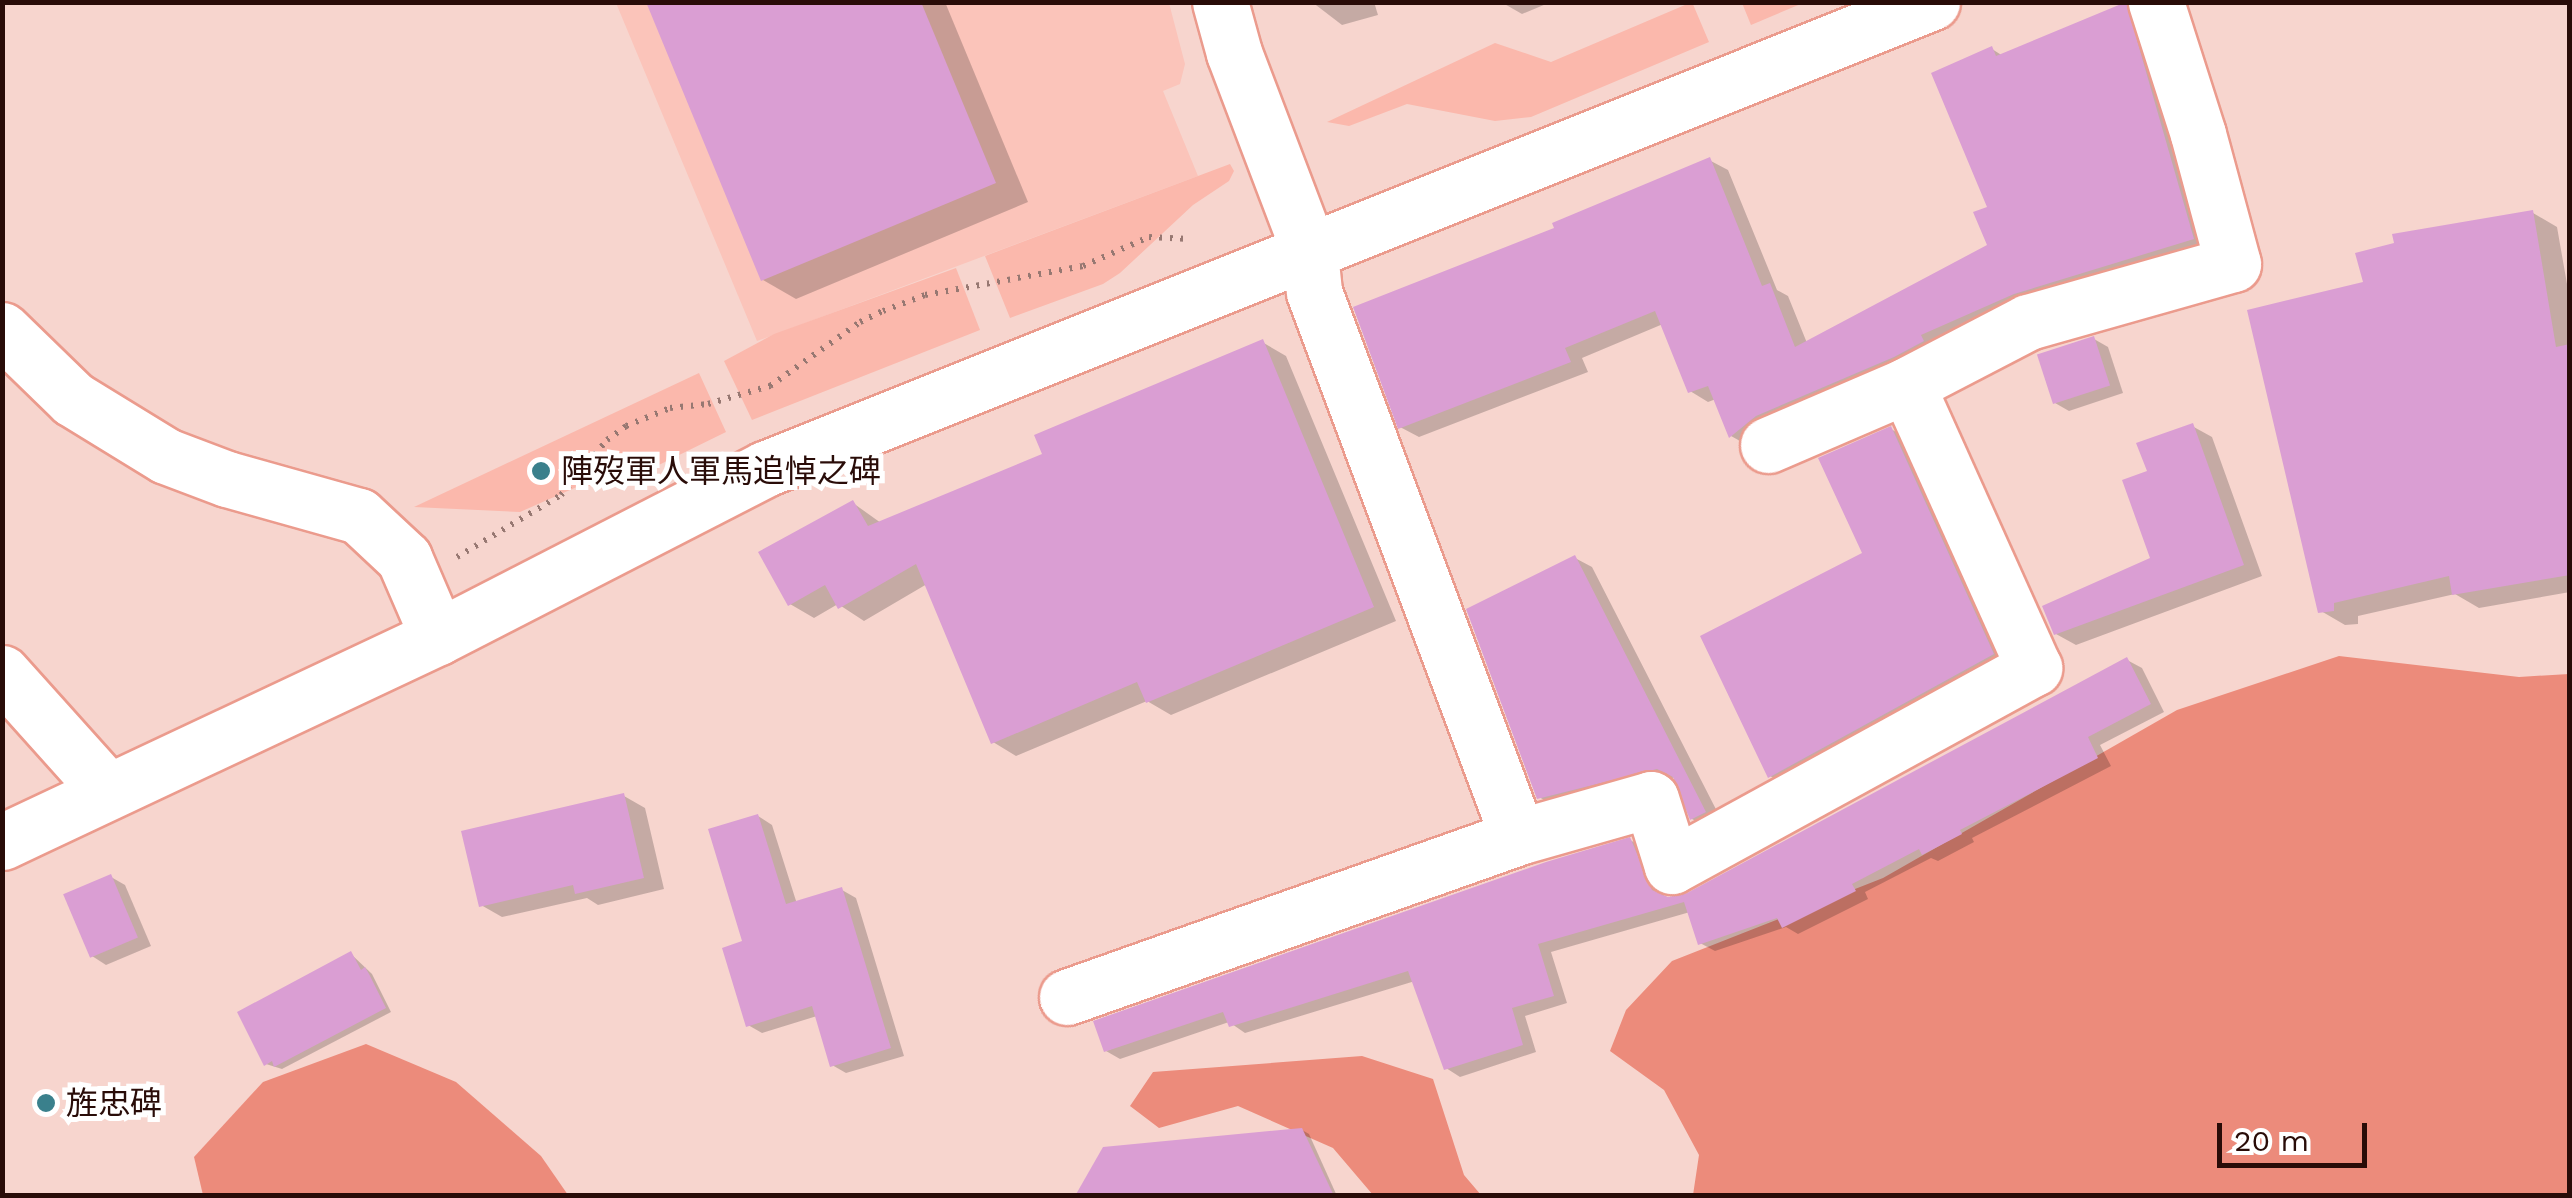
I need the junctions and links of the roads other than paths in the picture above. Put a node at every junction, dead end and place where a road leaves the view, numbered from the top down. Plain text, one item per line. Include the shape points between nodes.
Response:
1 (1220, 2) edge
2 (1932, 2) edge
3 (2156, 2) edge
4 (1310, 253) junction
5 (2, 330) edge
6 (1907, 384) junction
7 (1768, 445) dead end
8 (438, 637) junction
9 (2, 672) edge
10 (108, 791) junction
11 (1518, 837) junction
12 (2, 842) edge
13 (1066, 997) dead end

1 - 4 street
2 - 4 street
3 - 6 street via 2232,264 2028,322
4 - 8 street via 765,469
4 - 11 street via 1314,292
5 - 8 street via 74,399 166,456 359,516 404,558
6 - 7 street
6 - 11 street via 2034,668 1672,866 1651,799
8 - 10 street
9 - 10 street
10 - 12 street
11 - 13 street

